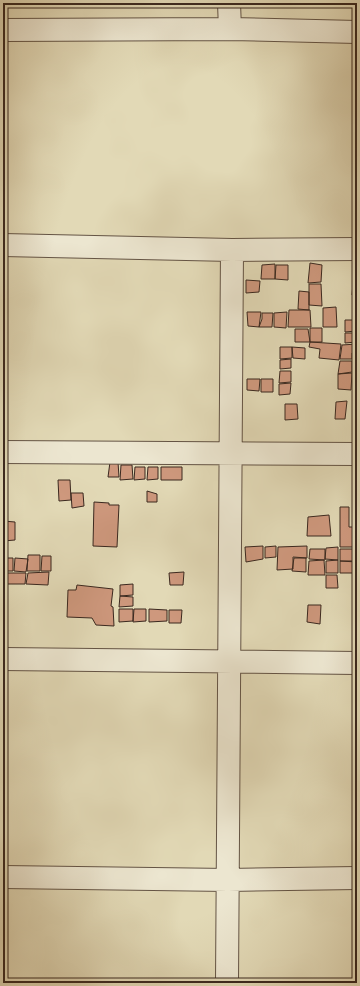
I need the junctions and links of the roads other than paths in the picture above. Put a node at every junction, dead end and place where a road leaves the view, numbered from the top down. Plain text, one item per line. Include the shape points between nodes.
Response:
1 (229, 3) edge
2 (230, 29) junction
3 (3, 30) edge
4 (357, 32) edge
5 (3, 245) edge
6 (357, 249) edge
7 (232, 250) junction
8 (3, 452) edge
9 (230, 454) junction
10 (357, 454) edge
11 (3, 659) edge
12 (229, 661) junction
13 (357, 663) edge
14 (3, 877) edge
15 (357, 878) edge
16 (228, 880) junction
17 (227, 983) edge

1 - 2 street
2 - 3 street
2 - 4 street
5 - 7 street
6 - 7 street
7 - 9 street
8 - 9 street
9 - 10 street
9 - 12 street
11 - 12 street
12 - 13 street
12 - 16 street
14 - 16 street
15 - 16 street
16 - 17 street

